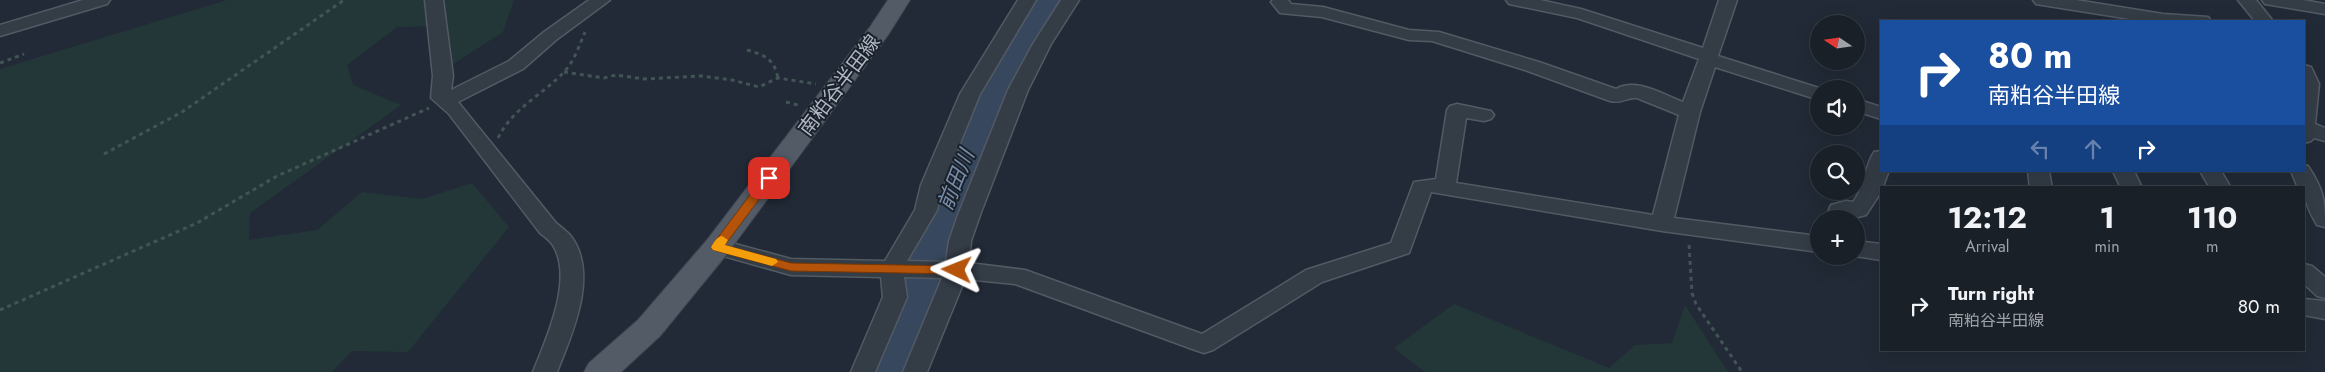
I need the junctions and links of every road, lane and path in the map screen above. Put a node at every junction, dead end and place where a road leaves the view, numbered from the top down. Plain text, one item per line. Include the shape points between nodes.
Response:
1 (101, 0) edge
2 (344, 0) edge
3 (434, 0) edge
4 (601, 0) edge
5 (899, 0) edge
6 (1027, 0) edge
7 (1070, 0) edge
8 (1515, 0) edge
9 (1728, 0) edge
10 (2042, 0) edge
11 (2247, 0) edge
12 (2271, 0) edge
13 (1277, 3) edge
14 (2325, 9) edge
15 (2099, 14) edge
16 (573, 20) junction
17 (2182, 20) edge
18 (2263, 20) edge
19 (0, 31) edge
20 (746, 50) dead end
21 (24, 54) dead end
22 (1709, 57) junction
23 (0, 63) edge
24 (564, 72) junction
25 (2306, 76) edge
26 (778, 78) junction
27 (838, 86) junction
28 (1810, 91) edge
29 (2325, 96) edge
30 (445, 101) junction
31 (1865, 108) edge
32 (1690, 112) junction
33 (1880, 113) edge
34 (1484, 114) dead end
35 (2305, 132) edge
36 (2325, 135) edge
37 (104, 154) dead end
38 (496, 161) junction
39 (1880, 162) edge
40 (2038, 172) edge
41 (2124, 172) edge
42 (2211, 172) edge
43 (2301, 172) edge
44 (2041, 186) edge
45 (2131, 186) edge
46 (2220, 186) edge
47 (1445, 187) junction
48 (1839, 210) edge
49 (1858, 210) edge
50 (1858, 210) edge
51 (2325, 220) edge
52 (1662, 224) junction
53 (1688, 227) junction
54 (1810, 243) edge
55 (717, 247) junction
56 (1865, 250) edge
57 (1880, 252) edge
58 (892, 268) junction
59 (957, 270) junction
60 (2305, 273) edge
61 (2325, 290) edge
62 (2305, 308) edge
63 (0, 310) edge
64 (2325, 310) edge
65 (545, 372) edge
66 (600, 372) edge
67 (863, 372) edge
68 (915, 372) edge
69 (1742, 372) edge

1 - 19 street
2 - 37 path via 182,112
3 - 30 street via 443,76 441,98
4 - 16 street
5 - 27 main road, 南粕谷半田線
6 - 58 street via 970,94 932,185 926,210
7 - 59 street via 1018,90 969,215 960,242
8 - 22 street via 1581,14
9 - 22 street
10 - 15 street
11 - 18 street
12 - 14 street
13 - 32 street via 1286,9 1323,12 1409,35 1433,36 1532,66 1617,97 1627,91 1640,92
15 - 17 street
16 - 24 path via 590,22 578,54
16 - 30 street via 516,65
20 - 26 path via 772,59
21 - 23 path
22 - 28 street
22 - 32 street
24 - 26 path via 604,78 616,75 644,79 701,76 759,87
24 - 38 path via 503,124 498,139 500,158
25 - 29 street
25 - 35 street
26 - 27 path
27 - 55 main road, 南粕谷半田線
30 - 38 street via 456,110
30 - 63 path via 277,176 198,224
31 - 33 street
32 - 52 street
34 - 47 street via 1458,110
35 - 36 street
38 - 65 street via 548,228 565,242 573,263 564,324
39 - 49 street via 1875,186
40 - 44 street
41 - 45 street
42 - 46 street
43 - 51 street
47 - 52 street
47 - 59 street via 1422,187 1401,248 1314,276 1204,344 1017,276
48 - 50 street
52 - 53 street
53 - 54 street
53 - 69 path via 1692,292 1696,304
55 - 58 street via 791,267
55 - 66 main road, 南粕谷半田線 via 648,328
56 - 57 street
58 - 59 street
58 - 67 street via 896,297
59 - 68 street
60 - 61 street
62 - 64 street

